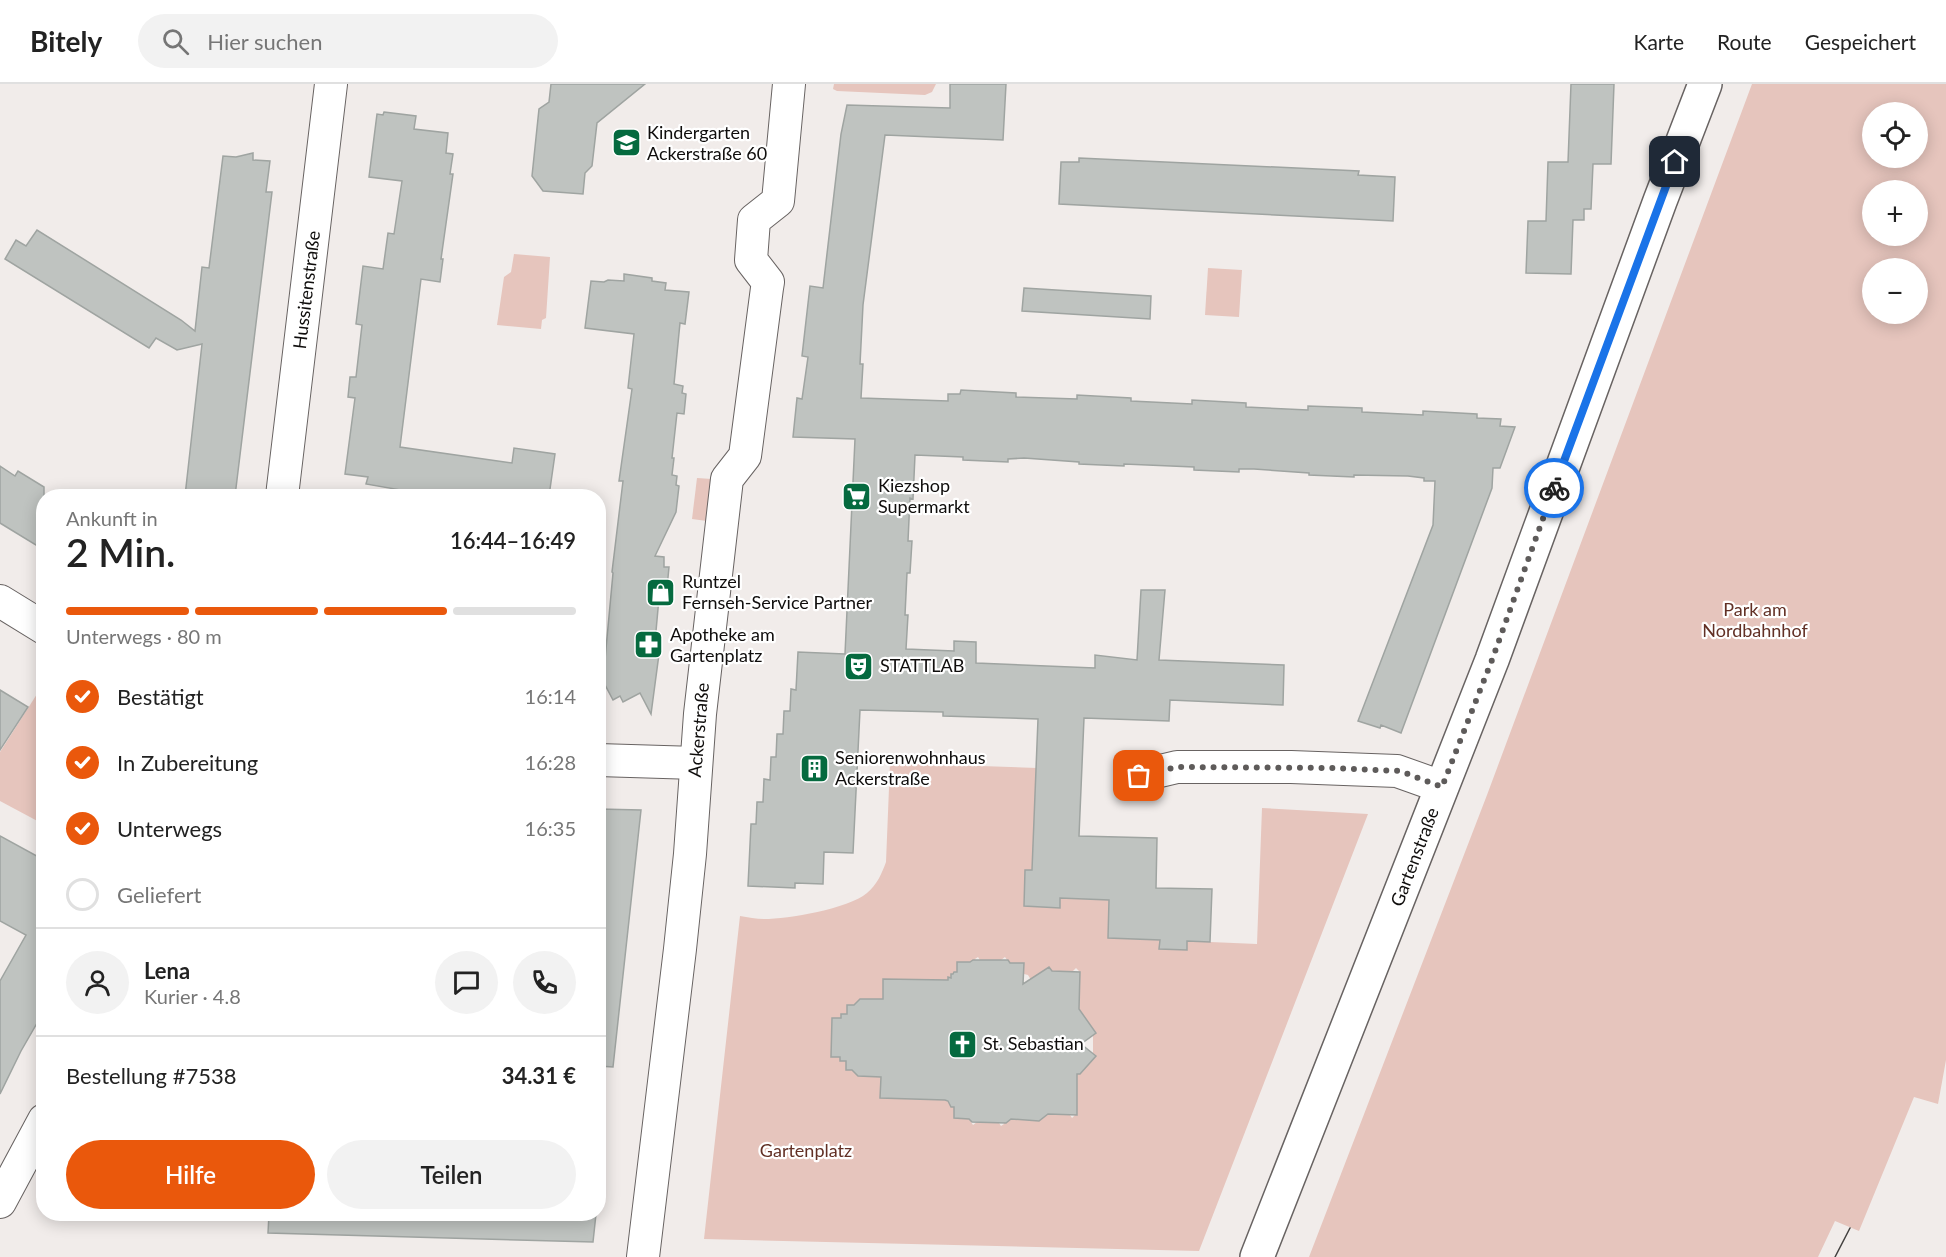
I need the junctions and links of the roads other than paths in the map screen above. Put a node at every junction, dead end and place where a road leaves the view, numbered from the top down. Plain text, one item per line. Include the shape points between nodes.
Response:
1 (331, 84) edge
2 (789, 84) edge
3 (1705, 84) edge
4 (283, 489) edge
5 (0, 602) edge
6 (36, 623) edge
7 (606, 760) edge
8 (696, 763) junction
9 (1139, 776) dead end
10 (1442, 787) junction
11 (36, 1135) edge
12 (0, 1202) edge
13 (643, 1257) edge
14 (1257, 1257) edge

1 - 4 street, Hussitenstraße
2 - 8 street, Ackerstraße via 778,201 754,220 751,260 768,282 745,456 727,479
3 - 10 street, Gartenstraße
5 - 6 street
7 - 8 street
8 - 13 street, Ackerstraße via 680,949
9 - 10 street via 1177,767 1385,770 1400,771
10 - 14 street, Gartenstraße
11 - 12 street

